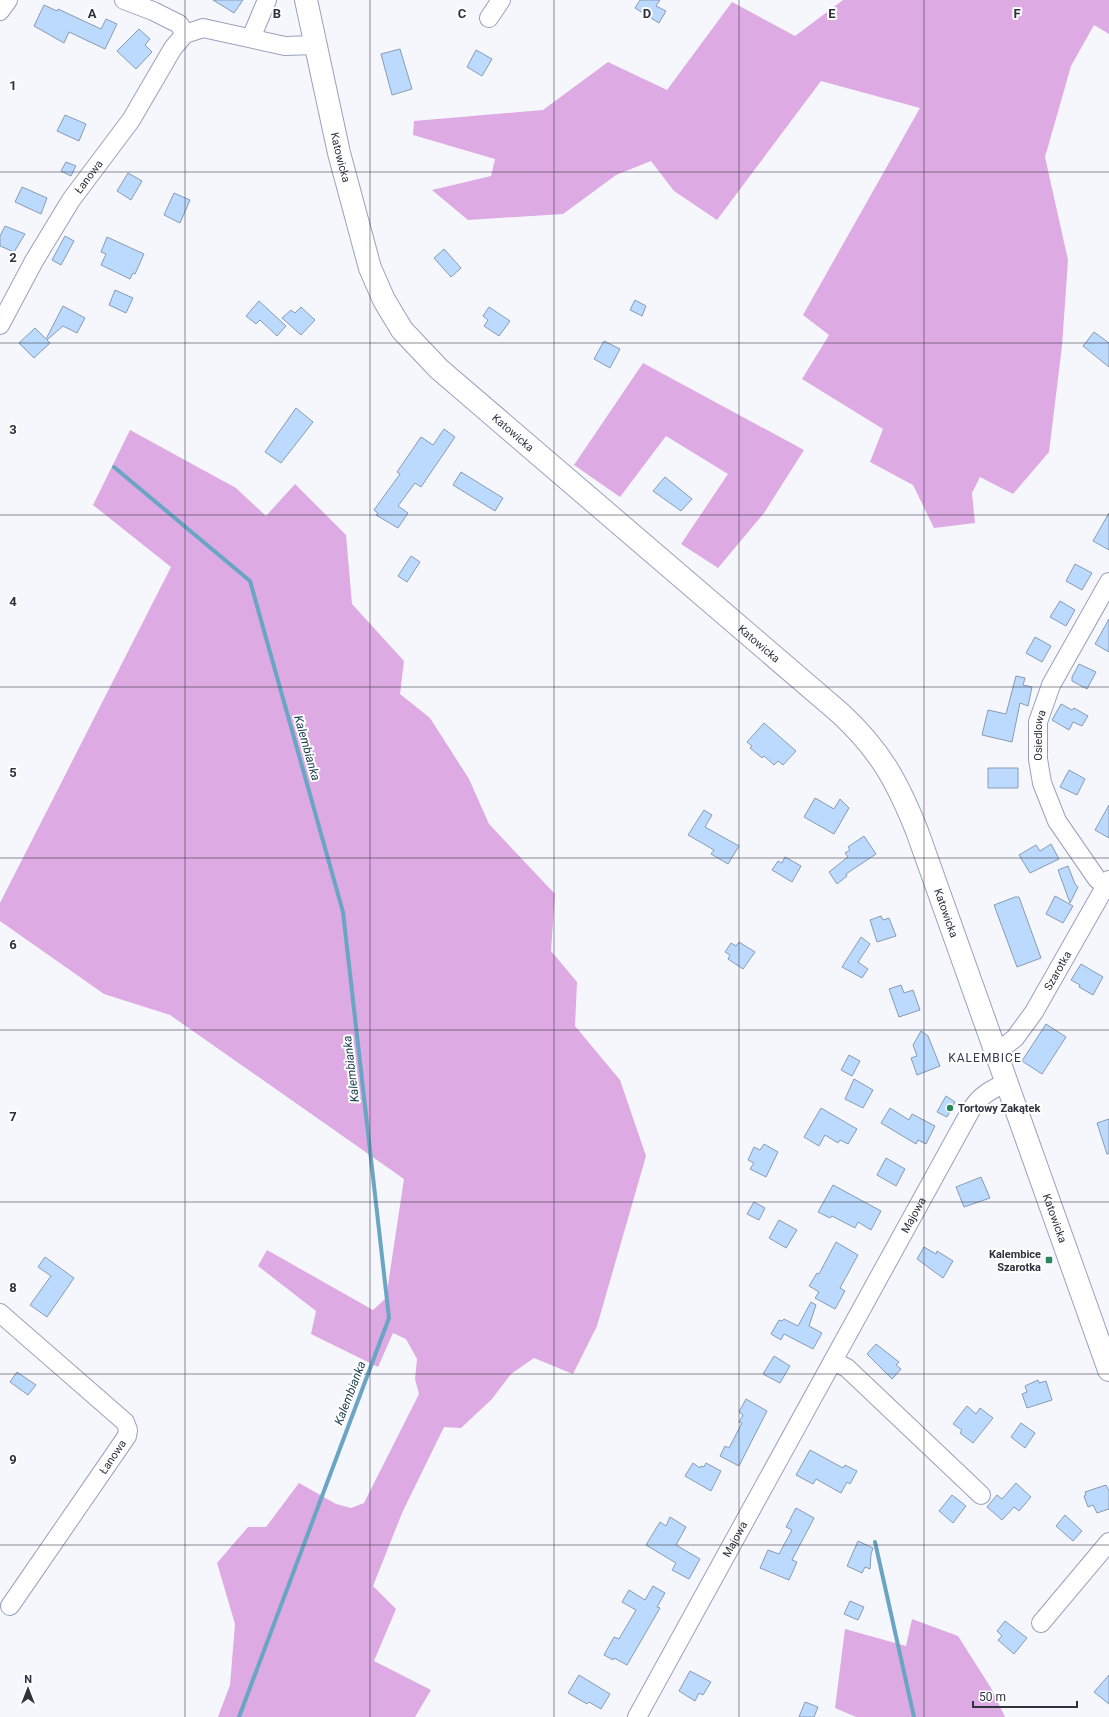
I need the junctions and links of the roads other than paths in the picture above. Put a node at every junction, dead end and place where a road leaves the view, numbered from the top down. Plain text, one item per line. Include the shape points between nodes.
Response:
1 (8, 0) edge
2 (124, 0) edge
3 (267, 0) edge
4 (306, 0) edge
5 (501, 0) edge
6 (154, 5) edge
7 (0, 11) edge
8 (489, 18) dead end
9 (185, 34) junction
10 (251, 38) junction
11 (315, 45) junction
12 (0, 325) edge
13 (1109, 582) edge
14 (1107, 883) edge
15 (996, 1053) junction
16 (1006, 1082) junction
17 (0, 1313) edge
18 (833, 1361) junction
19 (1109, 1370) edge
20 (981, 1495) dead end
21 (1109, 1542) edge
22 (10, 1606) dead end
23 (1041, 1623) dead end
24 (637, 1717) edge

1 - 7 street
2 - 6 street
3 - 10 street
4 - 11 main road, Katowicka
5 - 8 street
6 - 9 street via 179,24
9 - 10 street via 203,28
9 - 12 street, Łanowa via 173,48 131,120 71,200 34,261
10 - 11 street via 285,46
11 - 15 main road, Katowicka via 362,244 384,300 402,330 438,369 840,713 874,748 896,782 912,816
13 - 14 street, Osiedlowa via 1051,685 1038,722 1038,759 1041,777 1057,821 1097,879
14 - 15 street, Szarotka via 1034,1012 1015,1038
15 - 16 main road, Katowicka
16 - 18 street, Majowa via 987,1092 976,1102
16 - 19 main road, Katowicka
17 - 22 street, Łanowa via 125,1422 128,1430 127,1436
18 - 20 street via 847,1368
18 - 24 street, Majowa
21 - 23 street

